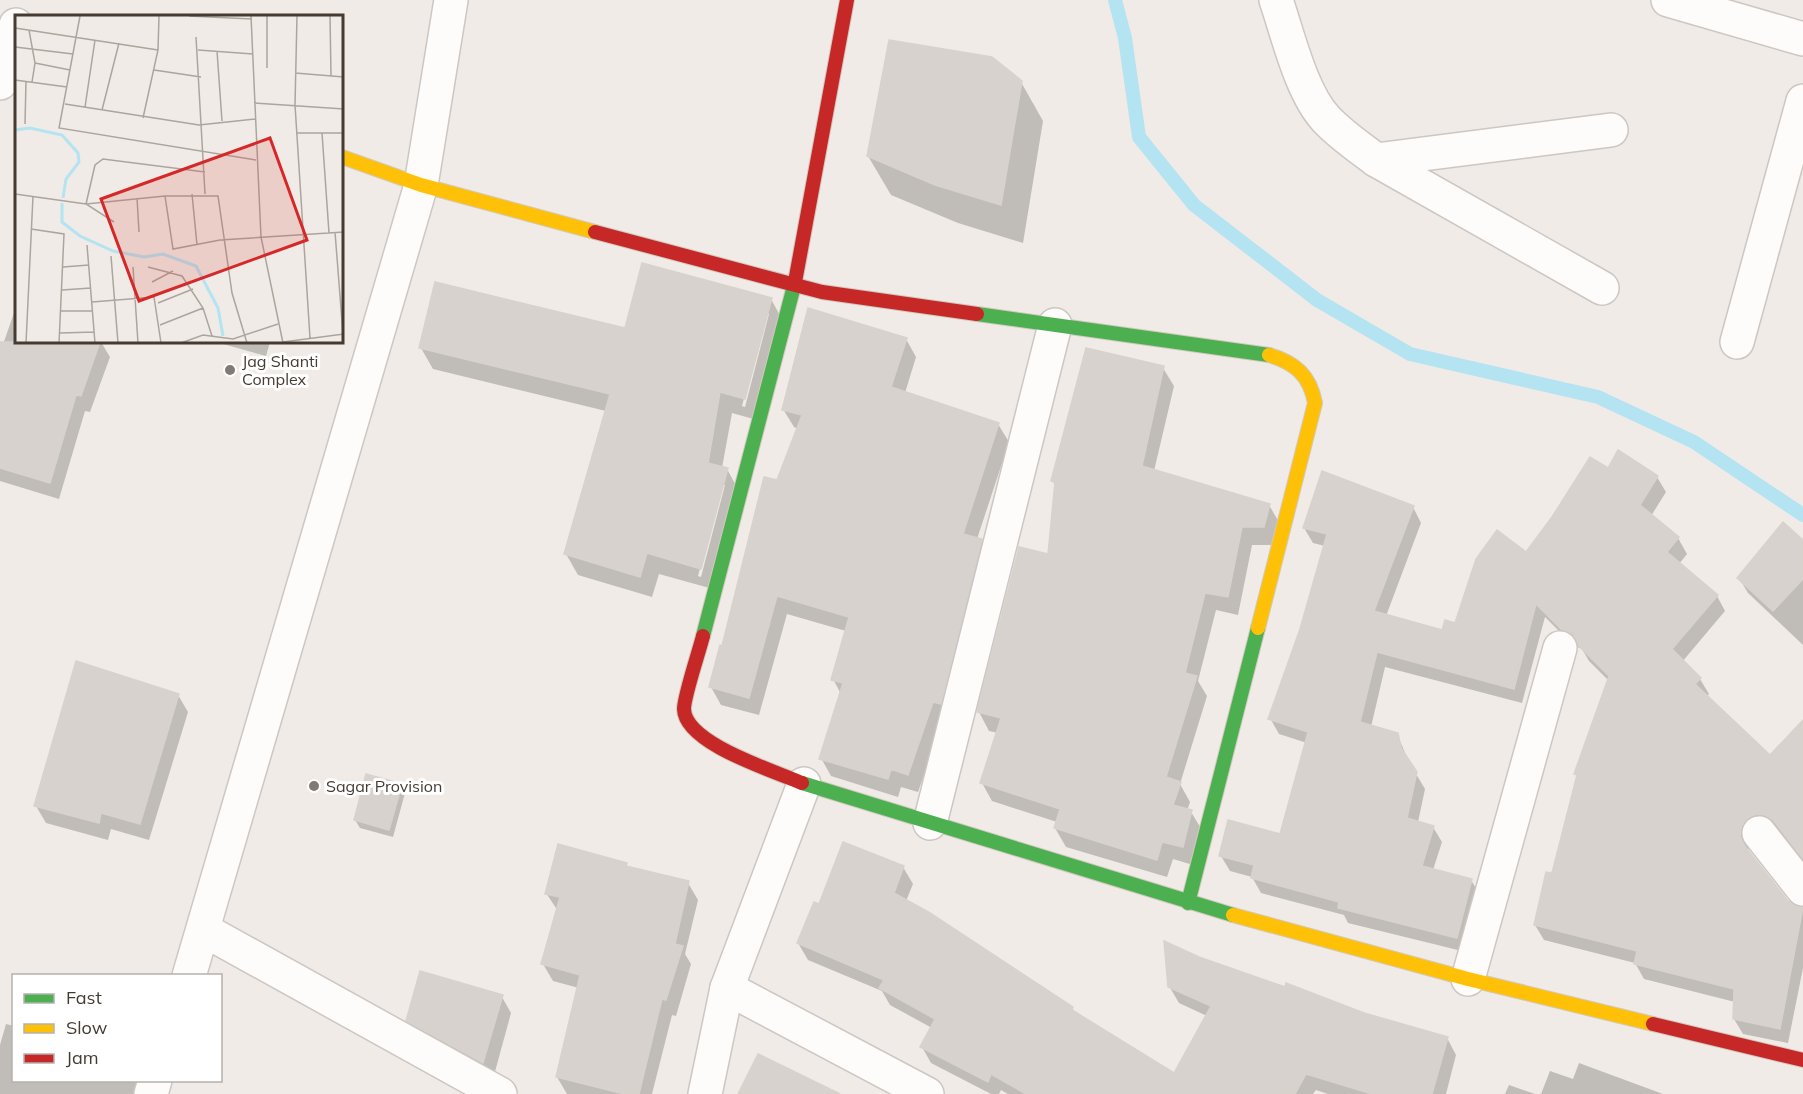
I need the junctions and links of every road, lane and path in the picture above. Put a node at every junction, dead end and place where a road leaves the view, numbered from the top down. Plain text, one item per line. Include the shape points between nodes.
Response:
1 (24, 0) edge
2 (451, 0) edge
3 (847, 0) edge
4 (1276, 0) edge
5 (1668, 0) edge
6 (19, 15) edge
7 (13, 32) edge
8 (1803, 39) edge
9 (0, 83) edge
10 (1803, 101) edge
11 (1611, 130) dead end
12 (344, 158) edge
13 (1376, 160) junction
14 (421, 185) junction
15 (795, 284) junction
16 (1602, 288) dead end
17 (1054, 325) junction
18 (1737, 342) dead end
19 (1560, 648) dead end
20 (804, 784) junction
21 (930, 823) junction
22 (1759, 833) dead end
23 (1803, 889) edge
24 (1188, 903) junction
25 (204, 930) junction
26 (189, 974) edge
27 (1468, 979) junction
28 (727, 988) junction
29 (1803, 1060) edge
30 (500, 1094) edge
31 (705, 1094) edge
32 (927, 1094) edge

1 - 6 street
2 - 14 street
3 - 15 street
4 - 13 street via 1308,90 1324,117
5 - 8 street
7 - 9 street
10 - 18 street
11 - 13 street
12 - 14 street
13 - 16 street
14 - 15 street
14 - 25 street
15 - 17 street via 822,292
15 - 20 street via 684,709 689,723 711,744
17 - 21 street
17 - 24 street via 1271,355 1297,366 1312,383 1315,403
19 - 27 street
20 - 21 street
20 - 28 street
21 - 24 street
22 - 23 street
24 - 27 street
25 - 26 street
25 - 30 street
27 - 29 street
28 - 31 street
28 - 32 street

